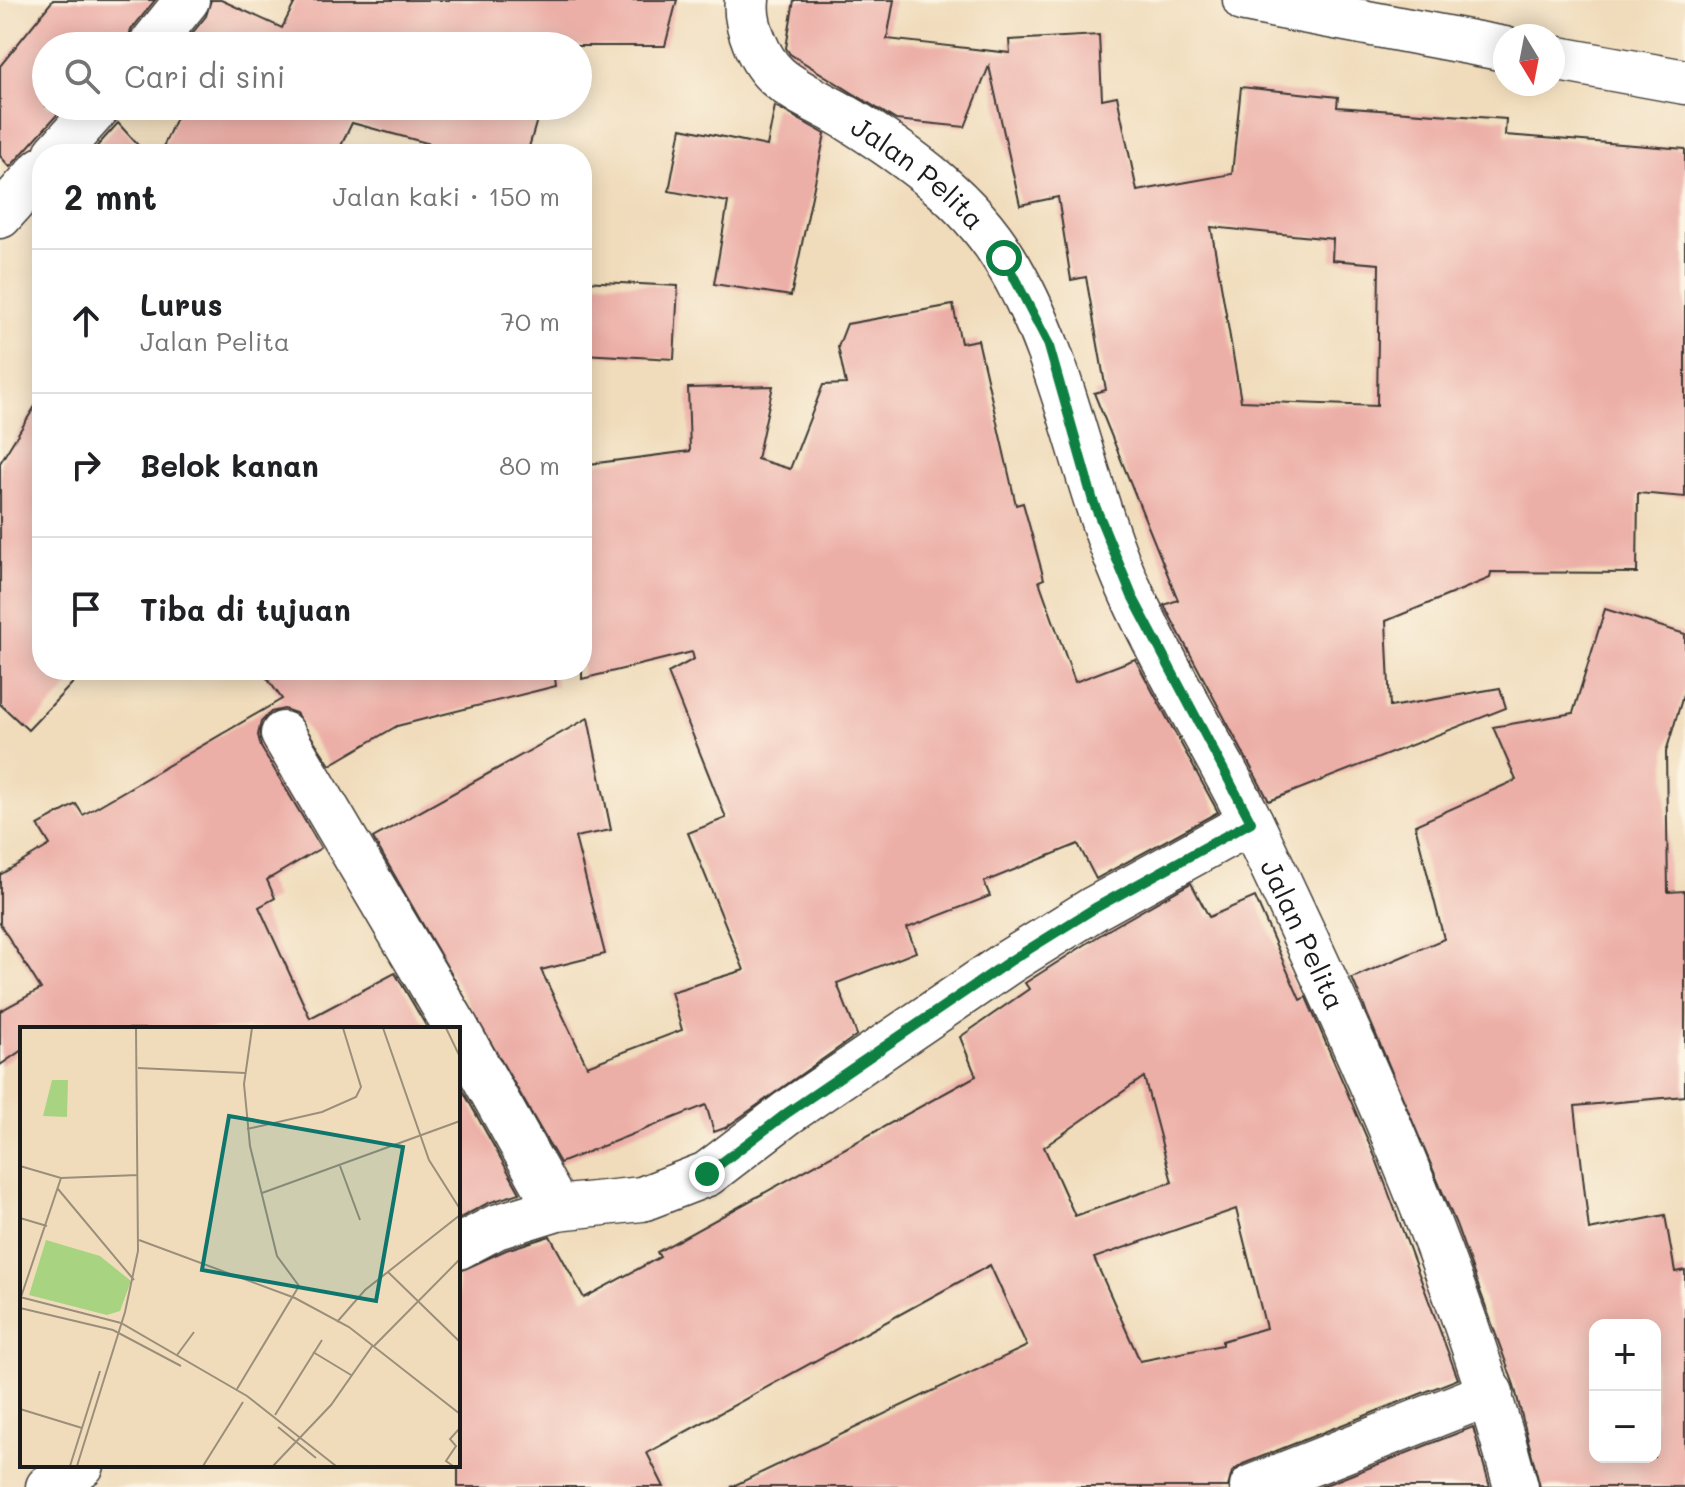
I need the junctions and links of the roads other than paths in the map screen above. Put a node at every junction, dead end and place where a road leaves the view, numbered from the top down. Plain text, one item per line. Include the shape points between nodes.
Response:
1 (187, 0) edge
2 (747, 0) edge
3 (1245, 0) edge
4 (161, 32) edge
5 (1493, 47) edge
6 (1565, 60) edge
7 (1685, 82) edge
8 (86, 120) edge
9 (65, 144) edge
10 (32, 180) edge
11 (0, 216) edge
12 (283, 734) dead end
13 (1251, 822) junction
14 (455, 1027) edge
15 (460, 1035) edge
16 (557, 1208) junction
17 (460, 1246) edge
18 (1491, 1393) junction
19 (79, 1467) edge
20 (48, 1487) edge
21 (1252, 1487) edge
22 (1516, 1487) edge

1 - 4 street
2 - 13 street, Jalan Pelita via 745,16 776,76 855,123 964,203 1004,258 1048,343 1093,501 1132,596
3 - 5 street
6 - 7 street
8 - 9 street
10 - 11 street
12 - 14 street
13 - 16 street via 1010,961 707,1174 642,1199
13 - 18 street, Jalan Pelita via 1437,1243
15 - 16 street
16 - 17 street via 496,1227
18 - 21 street
18 - 22 street, Jalan Pelita
19 - 20 street

